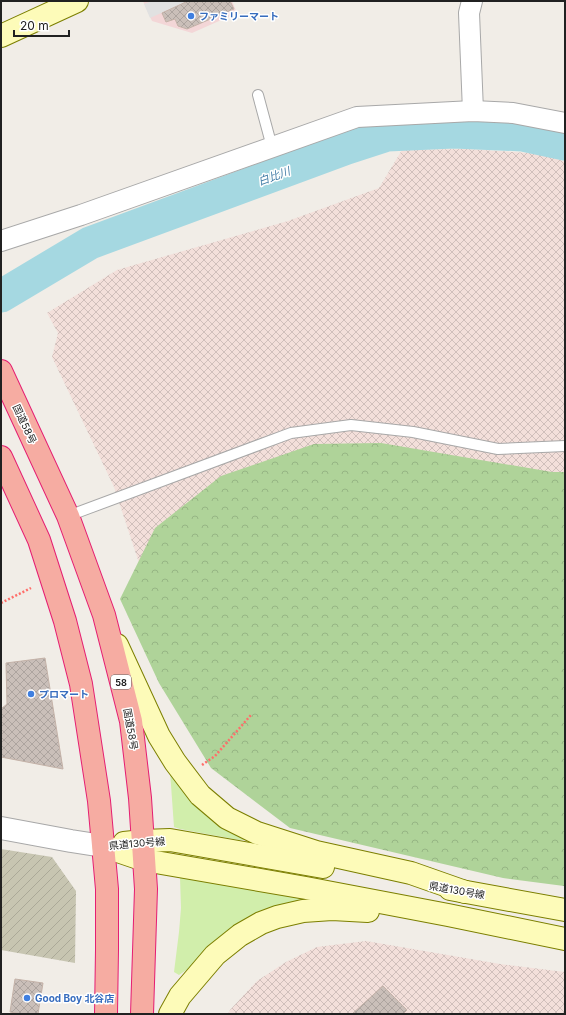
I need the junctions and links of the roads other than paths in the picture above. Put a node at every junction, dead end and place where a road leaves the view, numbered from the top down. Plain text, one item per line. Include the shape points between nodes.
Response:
1 (77, 1) edge
2 (472, 1) edge
3 (1, 36) edge
4 (258, 95) dead end
5 (473, 111) junction
6 (565, 123) edge
7 (272, 147) junction
8 (1, 241) edge
9 (1, 371) edge
10 (565, 446) edge
11 (1, 457) edge
12 (68, 516) junction
13 (104, 615) junction
14 (1, 828) edge
15 (103, 846) junction
16 (143, 850) junction
17 (465, 892) junction
18 (565, 910) edge
19 (448, 915) junction
20 (565, 939) edge
21 (106, 1014) edge
22 (142, 1014) edge
23 (170, 1014) edge

1 - 3 main road
2 - 5 street via 469,12
4 - 7 lane
5 - 6 street via 513,112
5 - 7 street via 357,117
7 - 8 street
9 - 12 highway, 国道58号 / 58
10 - 12 lane via 498,449 413,432 351,425 291,433
11 - 15 highway via 39,540 65,621 81,684 99,801
12 - 13 highway, 国道58号 / 58
13 - 16 highway, 国道58号 / 58 via 131,721
13 - 17 main road via 159,736 200,795 227,818 257,833 316,852 412,873
14 - 15 street
15 - 16 main road, 県道130号線
15 - 21 highway via 107,905
16 - 17 main road, 県道130号線 via 170,840
16 - 19 main road, 県道130号線 via 306,888
16 - 22 highway, 国道58号 / 58 via 146,889
17 - 18 main road, 県道130号線
19 - 20 main road, 県道130号線
19 - 23 main road via 332,909 303,911 277,917 240,935 215,955 180,996

